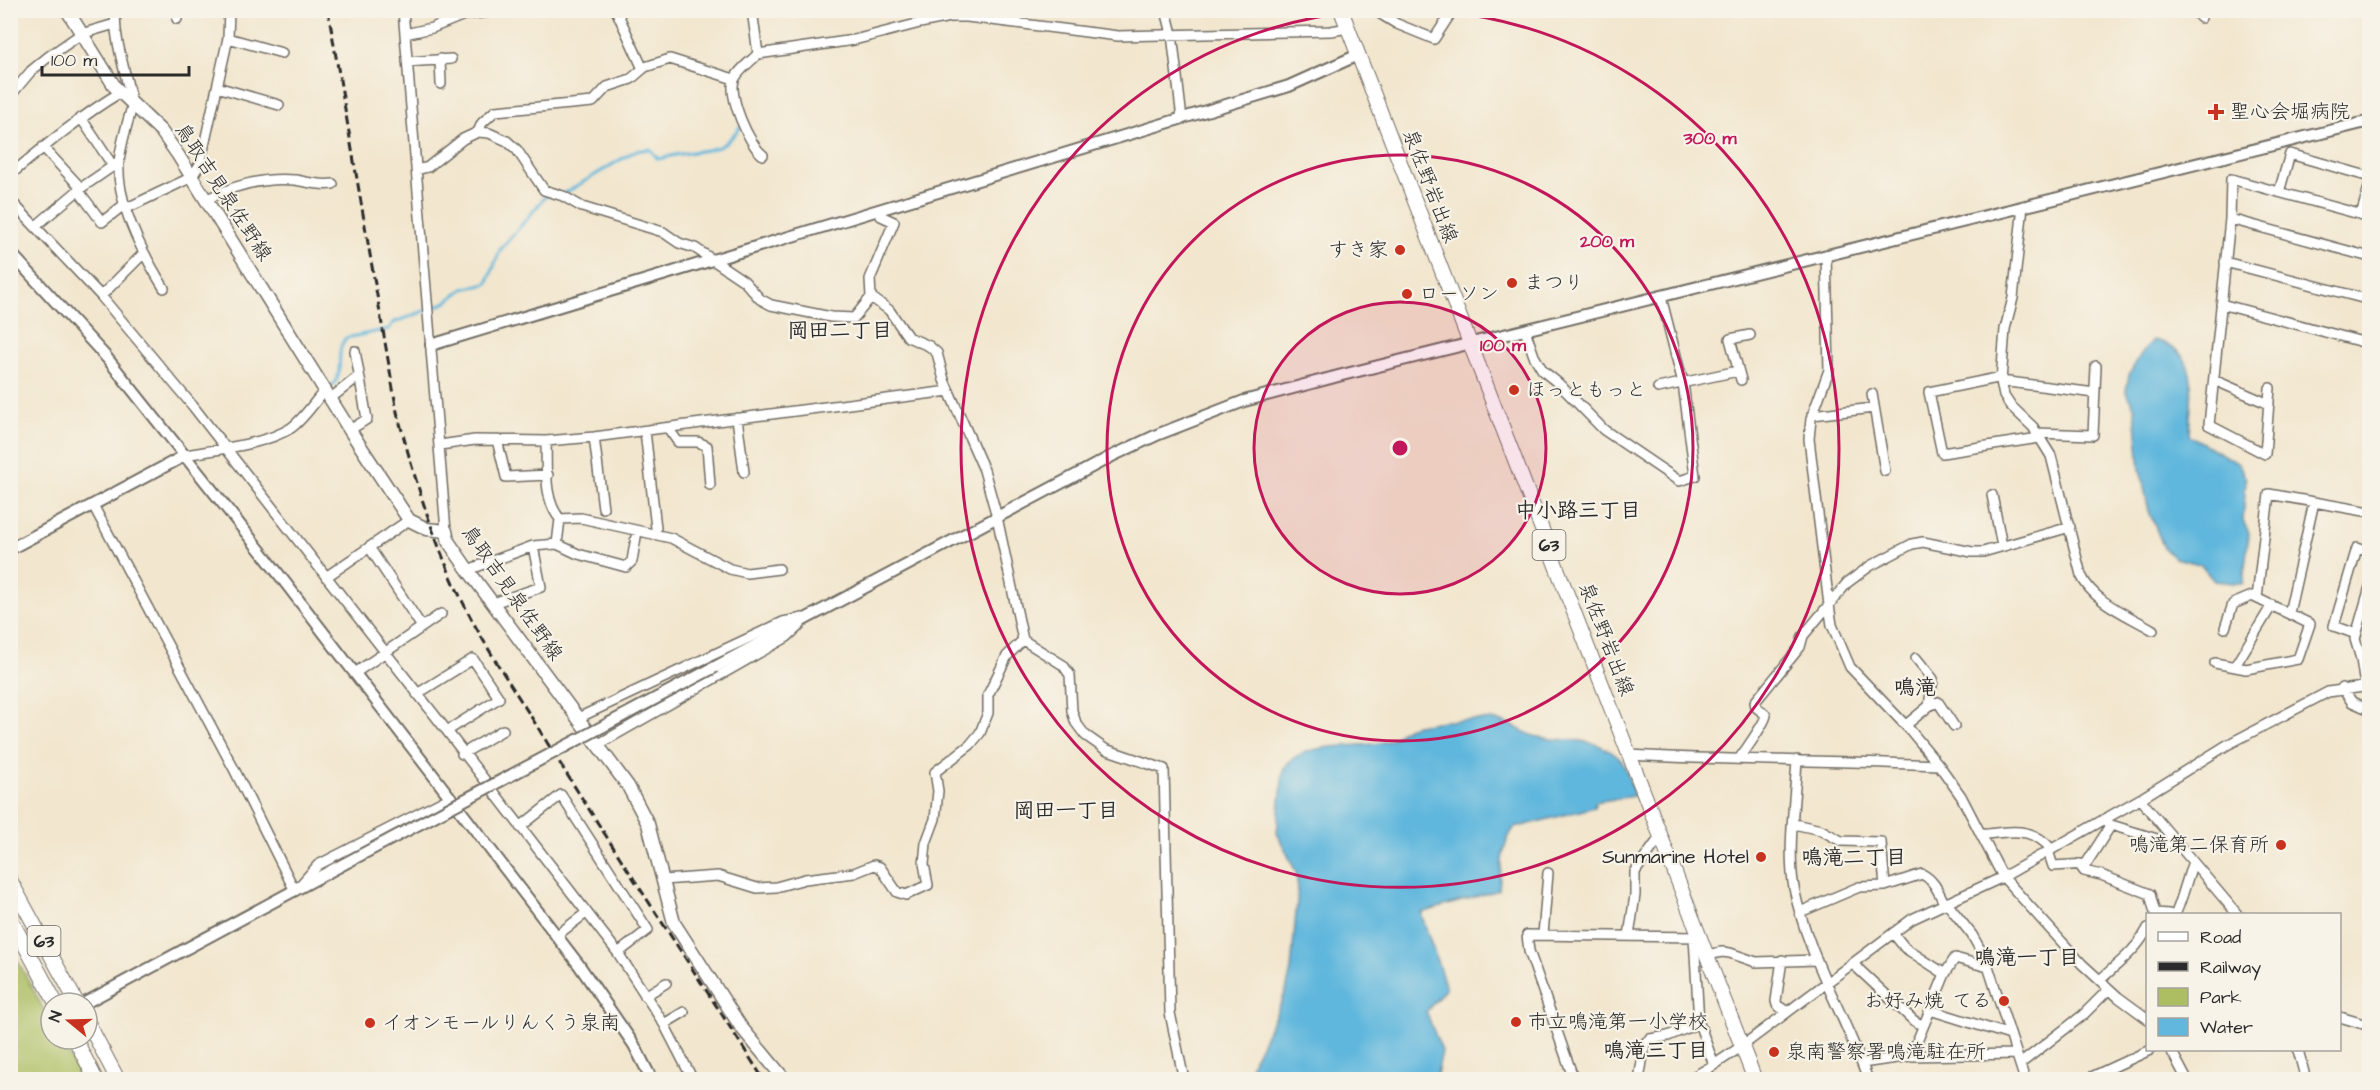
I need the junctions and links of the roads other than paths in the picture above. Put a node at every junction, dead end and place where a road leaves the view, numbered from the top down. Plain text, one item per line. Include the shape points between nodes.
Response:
1 (67, 10) edge
2 (116, 10) edge
3 (229, 10) edge
4 (403, 10) edge
5 (507, 10) edge
6 (616, 10) edge
7 (752, 10) edge
8 (1166, 10) edge
9 (1341, 10) edge
10 (1374, 10) edge
11 (1453, 10) edge
12 (2193, 10) edge
13 (2201, 18) dead end
14 (116, 24) junction
15 (1348, 28) junction
16 (81, 34) junction
17 (405, 34) junction
18 (1172, 34) junction
19 (228, 38) junction
20 (282, 52) dead end
21 (758, 54) junction
22 (1358, 55) junction
23 (440, 59) junction
24 (451, 59) dead end
25 (407, 62) junction
26 (643, 69) junction
27 (734, 79) junction
28 (441, 84) dead end
29 (217, 87) junction
30 (10, 96) edge
31 (128, 99) junction
32 (279, 105) dead end
33 (81, 118) junction
34 (1182, 119) junction
35 (2370, 121) edge
36 (478, 132) junction
37 (44, 147) junction
38 (763, 155) dead end
39 (116, 164) junction
40 (416, 170) junction
41 (10, 175) edge
42 (192, 177) junction
43 (2370, 177) edge
44 (333, 184) dead end
45 (2370, 184) edge
46 (80, 189) junction
47 (2279, 192) junction
48 (207, 199) junction
49 (10, 200) edge
50 (126, 206) junction
51 (2023, 206) junction
52 (880, 211) junction
53 (2365, 216) edge
54 (2230, 219) junction
55 (36, 226) junction
56 (10, 252) edge
57 (144, 253) junction
58 (1827, 255) junction
59 (2370, 257) edge
60 (713, 261) junction
61 (2225, 262) junction
62 (164, 288) dead end
63 (101, 297) junction
64 (871, 297) junction
65 (1661, 297) junction
66 (2370, 300) edge
67 (2221, 304) junction
68 (1525, 330) junction
69 (1750, 335) dead end
70 (2369, 343) edge
71 (1471, 344) junction
72 (431, 345) junction
73 (355, 351) dead end
74 (2096, 366) dead end
75 (359, 376) junction
76 (2002, 379) junction
77 (2214, 380) junction
78 (1683, 384) junction
79 (1658, 388) dead end
80 (2270, 388) dead end
81 (949, 391) junction
82 (2095, 393) junction
83 (328, 394) junction
84 (1872, 394) dead end
85 (2269, 404) junction
86 (1874, 408) junction
87 (1812, 415) junction
88 (737, 418) junction
89 (668, 428) junction
90 (350, 430) junction
91 (645, 431) junction
92 (594, 436) junction
93 (2037, 436) junction
94 (498, 440) junction
95 (546, 441) junction
96 (440, 445) junction
97 (226, 447) junction
98 (186, 455) junction
99 (1886, 471) dead end
100 (744, 472) dead end
101 (548, 475) junction
102 (710, 485) dead end
103 (1992, 495) dead end
104 (2314, 502) junction
105 (93, 505) junction
106 (603, 508) dead end
107 (2370, 512) edge
108 (997, 517) junction
109 (560, 519) junction
110 (409, 520) junction
111 (2070, 527) junction
112 (657, 528) dead end
113 (446, 531) junction
114 (637, 531) junction
115 (556, 544) junction
116 (533, 546) junction
117 (2002, 546) junction
118 (369, 547) junction
119 (10, 549) edge
120 (2370, 552) edge
121 (779, 569) dead end
122 (468, 570) junction
123 (326, 577) junction
124 (2370, 587) edge
125 (2258, 598) junction
126 (493, 603) junction
127 (1829, 605) junction
128 (2272, 605) junction
129 (441, 614) dead end
130 (2289, 614) junction
131 (808, 617) junction
132 (422, 627) junction
133 (2225, 627) dead end
134 (2153, 630) dead end
135 (2356, 634) junction
136 (1023, 640) junction
137 (385, 653) junction
138 (1916, 658) dead end
139 (2216, 663) dead end
140 (2235, 666) junction
141 (355, 674) junction
142 (2367, 686) edge
143 (2342, 688) junction
144 (417, 694) junction
145 (1929, 706) junction
146 (2370, 710) edge
147 (578, 718) junction
148 (1906, 725) junction
149 (1954, 726) dead end
150 (503, 730) dead end
151 (447, 732) junction
152 (599, 744) junction
153 (462, 754) junction
154 (1629, 754) junction
155 (1739, 759) junction
156 (1797, 760) junction
157 (1939, 765) junction
158 (451, 797) junction
159 (2140, 799) junction
160 (2108, 822) junction
161 (1794, 824) junction
162 (520, 827) junction
163 (1981, 835) junction
164 (1660, 837) junction
165 (2180, 846) junction
166 (2050, 850) junction
167 (2193, 862) junction
168 (2079, 864) junction
169 (1548, 873) dead end
170 (2003, 876) junction
171 (10, 880) edge
172 (663, 880) junction
173 (1885, 886) junction
174 (295, 891) junction
175 (1945, 903) junction
176 (1800, 912) junction
177 (586, 913) junction
178 (2154, 913) edge
179 (2177, 913) edge
180 (2235, 913) edge
181 (10, 918) edge
182 (2146, 931) edge
183 (1893, 933) junction
184 (1544, 935) junction
185 (556, 936) junction
186 (1629, 936) junction
187 (1697, 937) junction
188 (618, 953) junction
189 (1707, 955) junction
190 (1782, 960) junction
191 (1817, 960) junction
192 (1852, 963) junction
193 (1988, 967) junction
194 (1945, 974) junction
195 (2100, 980) junction
196 (1825, 982) junction
197 (666, 983) dead end
198 (2109, 989) junction
199 (50, 991) edge
200 (70, 991) edge
201 (99, 996) edge
202 (645, 996) junction
203 (1930, 1010) junction
204 (1787, 1011) junction
205 (684, 1012) dead end
206 (2146, 1017) edge
207 (2341, 1017) edge
208 (1699, 1023) junction
209 (664, 1024) junction
210 (1923, 1026) junction
211 (2370, 1026) edge
212 (2010, 1035) junction
213 (99, 1044) edge
214 (1742, 1046) junction
215 (81, 1051) edge
216 (2148, 1051) edge
217 (2172, 1051) edge
218 (2298, 1051) edge
219 (2016, 1053) junction
220 (1911, 1056) junction
221 (1862, 1063) junction
222 (2020, 1064) junction
223 (1714, 1065) junction
224 (96, 1080) edge
225 (118, 1080) edge
226 (652, 1080) edge
227 (693, 1080) edge
228 (785, 1080) edge
229 (1184, 1080) edge
230 (1574, 1080) edge
231 (1640, 1080) edge
232 (1688, 1080) edge
233 (1755, 1080) edge
234 (1868, 1080) edge
235 (2025, 1080) edge
236 (2085, 1080) edge
237 (2187, 1080) edge
238 (2306, 1080) edge

1 - 16 main road, 鳥取吉見泉佐野線
2 - 14 street
3 - 19 street
4 - 17 street
5 - 17 street via 464,15
6 - 26 street
7 - 21 street
8 - 18 street
9 - 15 main road, 泉佐野岩出線 / 63
10 - 11 street via 1434,39
12 - 13 street
14 - 16 street
14 - 31 street
15 - 18 street
15 - 22 main road, 泉佐野岩出線 / 63
16 - 30 street via 31,71
16 - 31 main road, 鳥取吉見泉佐野線 via 115,87
17 - 25 street
18 - 21 street via 1118,36 950,17 854,40
18 - 34 street
19 - 20 street
19 - 29 street
21 - 27 street
22 - 34 street via 1289,86
22 - 71 main road, 泉佐野岩出線 / 63
23 - 24 street
23 - 25 street
23 - 28 street
25 - 40 street
26 - 27 street via 670,59
26 - 36 street via 631,79 607,87 592,102 495,111
27 - 38 street via 735,100 746,132
29 - 32 street
29 - 42 street via 202,156
31 - 33 street
31 - 39 street
31 - 42 main road, 鳥取吉見泉佐野線 via 161,131
33 - 37 street
33 - 39 street
34 - 52 street
35 - 51 street
36 - 40 street via 428,167
36 - 60 street via 507,141 544,190 582,207 663,232
37 - 41 street
37 - 46 street
39 - 46 street
39 - 50 street
40 - 72 street
42 - 48 main road, 鳥取吉見泉佐野線
42 - 50 street
43 - 47 street via 2290,153
44 - 48 street via 319,186 270,179 246,183
45 - 53 street
46 - 50 street via 102,222
46 - 55 street
47 - 53 street
47 - 54 street via 2231,179
48 - 83 main road, 鳥取吉見泉佐野線
49 - 55 street
50 - 57 street
51 - 58 street
51 - 76 street via 2013,298 2005,329
52 - 60 street
52 - 64 street via 881,216 894,222 870,279
54 - 59 street
54 - 61 street
55 - 63 street
56 - 98 street via 107,358
57 - 62 street
57 - 63 street
58 - 65 street
58 - 87 street via 1829,370
60 - 64 street via 744,281 760,299 787,309 854,318
60 - 72 street
61 - 66 street
61 - 67 street
63 - 97 street
64 - 81 street via 889,310 908,337 937,352
65 - 68 street
65 - 78 street
67 - 70 street
67 - 77 street
68 - 71 street
68 - 78 street via 1543,371 1604,430 1679,481 1695,476
69 - 78 street via 1730,339 1739,375
71 - 108 street via 1244,401 1112,456
71 - 154 main road, 泉佐野岩出線 / 63
72 - 96 street
73 - 75 street
74 - 82 street
75 - 83 street
75 - 90 street via 367,419
76 - 82 street
76 - 93 street via 2004,396
76 - 93 street via 1929,392 1942,453
77 - 85 street
77 - 85 street via 2209,425 2265,454
78 - 79 street
80 - 85 street
81 - 88 street
81 - 108 street via 984,470
82 - 93 street via 2093,435
83 - 90 main road, 鳥取吉見泉佐野線
83 - 97 street via 291,428
84 - 86 street
86 - 87 street
86 - 99 street
87 - 127 street via 1809,440
88 - 89 street
88 - 100 street
89 - 91 street
89 - 102 street via 678,442 707,446
90 - 110 main road, 鳥取吉見泉佐野線
91 - 92 street
91 - 112 street
92 - 95 street
92 - 106 street
93 - 111 street via 2051,456
94 - 95 street
94 - 96 street
94 - 101 street via 506,477
95 - 101 street
96 - 113 street
97 - 98 street
97 - 123 street
98 - 105 street
98 - 141 street
101 - 109 street via 549,499
103 - 117 street
104 - 107 street
104 - 125 street via 2269,494
104 - 130 street
105 - 119 street
105 - 174 street
108 - 131 street
108 - 136 street
109 - 114 street via 581,518
109 - 115 street
110 - 113 main road, 鳥取吉見泉佐野線 via 427,529
110 - 118 street
111 - 117 street
111 - 134 street via 2086,586
113 - 122 main road, 鳥取吉見泉佐野線 via 448,541
114 - 115 street via 632,561 626,567
114 - 121 street via 671,538 730,569 747,573
115 - 116 street
116 - 122 street
116 - 126 street via 541,587
117 - 127 street via 1972,552 1923,542 1912,544 1846,583
118 - 123 street
118 - 132 street
120 - 135 street via 2357,548 2334,626
122 - 126 main road, 鳥取吉見泉佐野線
123 - 137 street
124 - 135 street
125 - 128 street
125 - 133 street via 2252,596 2233,604
126 - 147 main road, 鳥取吉見泉佐野線
127 - 148 street via 1832,625 1850,667
127 - 155 street via 1755,702 1766,720
128 - 130 street
128 - 140 street
129 - 132 street
130 - 140 street via 2310,624 2298,659 2246,669
131 - 147 street via 783,622
131 - 152 street via 787,637
131 - 174 street, bridge
132 - 137 street
135 - 142 street
136 - 172 street via 1007,656 988,696 988,713 980,733 936,772 935,819 926,843 924,864 928,885 906,895 897,892 880,867 874,866 776,887 757,888 718,876
136 - 229 street via 1063,665 1070,675 1072,711 1085,735 1105,749 1164,768 1170,1013
137 - 141 street
137 - 144 street
138 - 145 street via 1933,679
139 - 140 street
141 - 158 street
142 - 143 street
143 - 146 street via 2352,702
143 - 159 street via 2227,745
144 - 151 street
144 - 151 street via 473,659 499,698
145 - 148 street
145 - 149 street via 1938,702
147 - 152 main road, 鳥取吉見泉佐野線
148 - 157 street
150 - 153 street
151 - 153 street
152 - 172 main road, 鳥取吉見泉佐野線 via 648,824
153 - 162 street
154 - 155 street
154 - 164 main road, 泉佐野岩出線 / 63
155 - 156 street
156 - 157 street
156 - 161 street
157 - 163 street
158 - 174 street via 318,866
158 - 185 street
159 - 160 street
159 - 165 street
160 - 165 street
160 - 166 street
160 - 168 street via 2090,861
161 - 173 street via 1821,830 1841,842 1881,842
161 - 176 street via 1792,866
162 - 177 street
162 - 188 street via 561,795 648,930
163 - 166 street via 2009,830 2028,833 2043,839
163 - 170 street
164 - 186 street via 1635,872
164 - 187 main road, 泉佐野岩出線 / 63
165 - 167 street
166 - 168 street via 2053,866
166 - 170 street
167 - 179 street
167 - 180 street
168 - 178 street via 2084,871 2150,894
169 - 184 street
170 - 175 street
170 - 195 street
171 - 200 main road, 63
172 - 228 main road, 鳥取吉見泉佐野線 via 677,929 741,1027
173 - 175 street via 1922,874
173 - 176 street via 1859,887
174 - 201 street
175 - 183 street
175 - 193 street via 1972,935
176 - 191 street
177 - 185 street
177 - 188 street
181 - 199 main road, 63
182 - 195 street via 2128,957
183 - 192 street
183 - 194 street via 1905,948
184 - 186 street
184 - 230 street via 1527,935 1529,951
185 - 226 street via 634,1045
186 - 187 street
187 - 189 main road, 泉佐野岩出線 / 63
187 - 208 street
188 - 202 street
189 - 190 street via 1722,952 1749,961
189 - 214 main road, 泉佐野岩出線 / 63
190 - 191 street
190 - 204 street via 1776,1001
191 - 196 street
192 - 196 street
192 - 210 street
193 - 194 street via 1955,958
193 - 212 street
194 - 203 street
195 - 198 street
196 - 204 street
196 - 221 street
197 - 202 street
198 - 206 street
198 - 222 street via 2083,1015
202 - 209 street
203 - 210 street
203 - 212 street
204 - 214 street
205 - 209 street
207 - 211 street
208 - 223 street
208 - 231 street via 1645,1043
209 - 227 street
210 - 220 street
212 - 219 street
213 - 225 main road
214 - 223 street
214 - 233 main road, 泉佐野岩出線 / 63
215 - 224 main road
216 - 236 street
217 - 237 street
218 - 238 street
219 - 220 street
219 - 222 street
220 - 221 street
221 - 234 street
222 - 235 street
223 - 232 street

